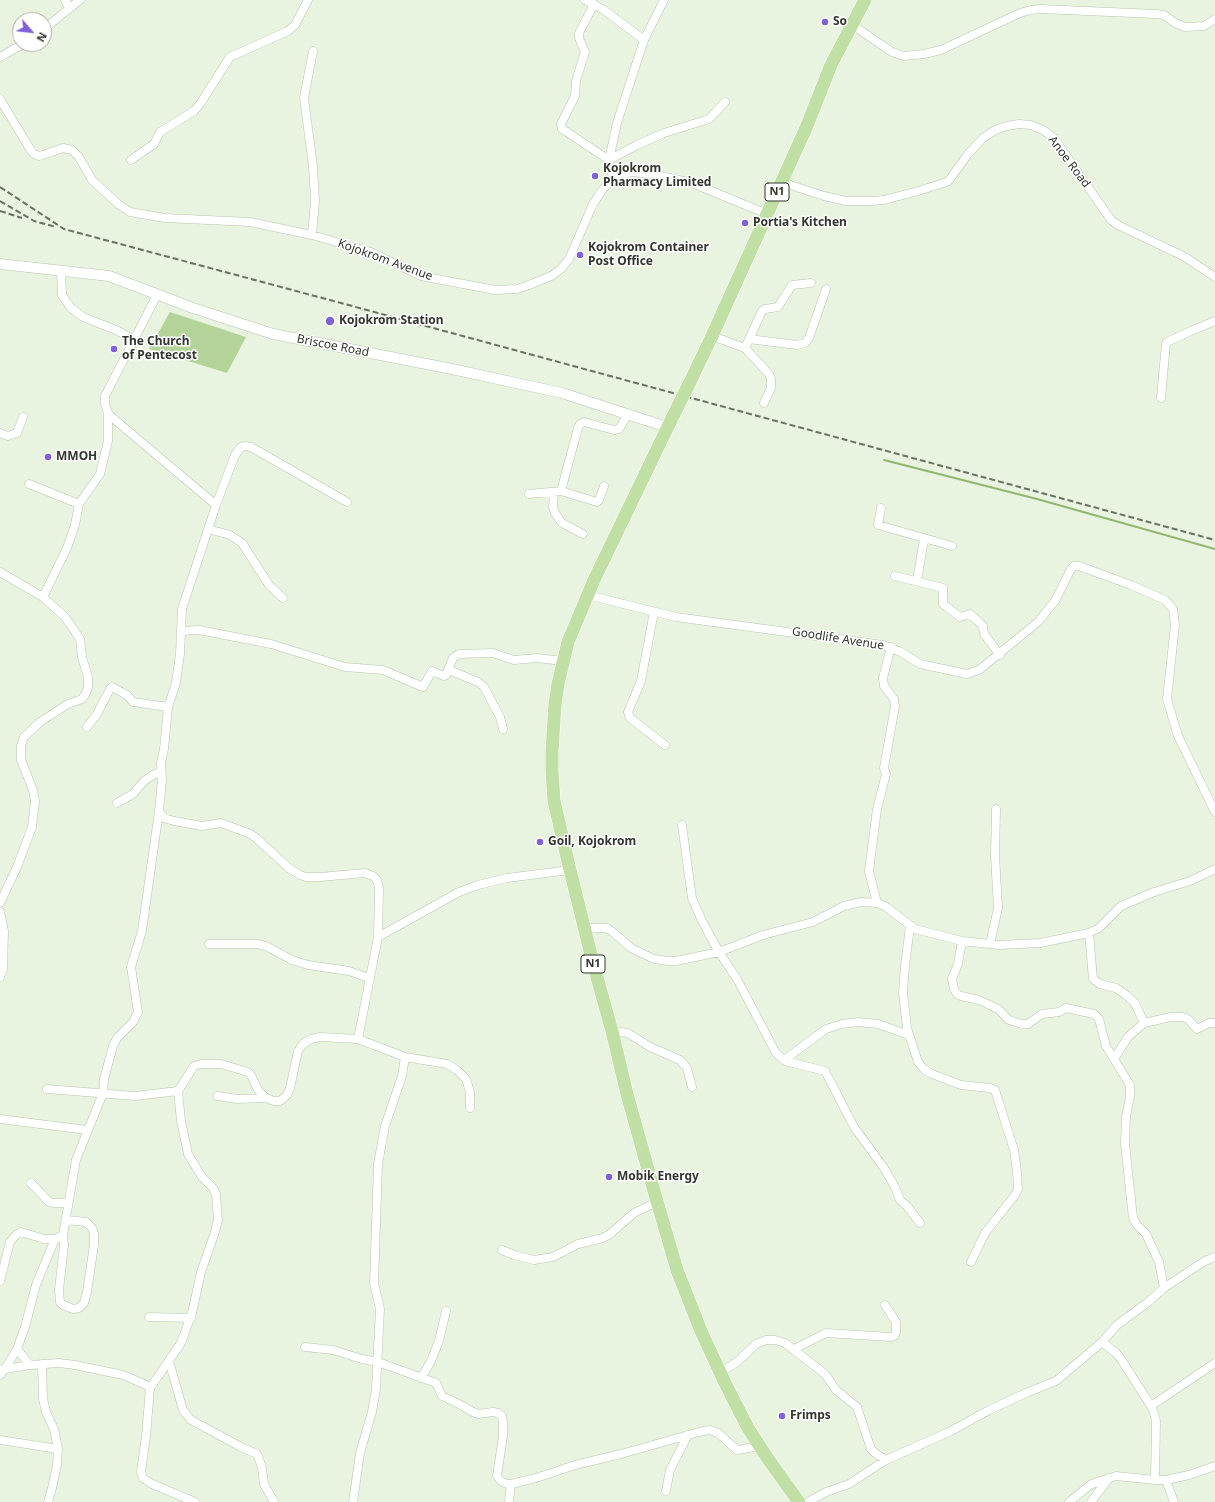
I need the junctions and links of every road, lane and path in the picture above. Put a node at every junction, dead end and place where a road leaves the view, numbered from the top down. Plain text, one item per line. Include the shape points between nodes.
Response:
1 (65, 0) edge
2 (80, 0) edge
3 (308, 0) edge
4 (585, 0) edge
5 (664, 0) edge
6 (865, 0) edge
7 (594, 4) junction
8 (69, 8) junction
9 (1215, 19) edge
10 (52, 22) edge
11 (852, 24) junction
12 (644, 40) junction
13 (12, 50) edge
14 (313, 51) dead end
15 (0, 57) edge
16 (0, 99) edge
17 (726, 102) dead end
18 (131, 160) dead end
19 (609, 160) junction
20 (613, 179) junction
21 (781, 182) junction
22 (767, 214) junction
23 (312, 235) junction
24 (0, 264) edge
25 (61, 271) junction
26 (1215, 277) edge
27 (811, 283) dead end
28 (826, 289) dead end
29 (157, 295) junction
30 (1215, 321) edge
31 (712, 336) junction
32 (749, 339) junction
33 (134, 340) junction
34 (745, 348) junction
35 (1161, 398) dead end
36 (764, 403) dead end
37 (108, 413) junction
38 (628, 414) junction
39 (23, 417) dead end
40 (667, 427) junction
41 (0, 433) edge
42 (30, 484) dead end
43 (604, 486) dead end
44 (557, 491) junction
45 (529, 494) dead end
46 (347, 502) dead end
47 (79, 504) junction
48 (216, 505) junction
49 (881, 508) dead end
50 (208, 529) junction
51 (583, 534) dead end
52 (924, 539) junction
53 (952, 546) dead end
54 (0, 572) edge
55 (895, 576) dead end
56 (917, 581) junction
57 (587, 595) junction
58 (42, 597) junction
59 (283, 598) dead end
60 (654, 612) junction
61 (181, 631) junction
62 (891, 647) junction
63 (1000, 655) junction
64 (563, 661) junction
65 (449, 670) junction
66 (168, 707) junction
67 (87, 727) dead end
68 (503, 729) dead end
69 (664, 745) dead end
70 (160, 772) junction
71 (117, 803) dead end
72 (996, 809) dead end
73 (158, 811) junction
74 (1215, 812) edge
75 (682, 825) dead end
76 (1215, 869) edge
77 (570, 870) junction
78 (0, 903) edge
79 (877, 903) junction
80 (0, 912) edge
81 (910, 926) junction
82 (584, 928) junction
83 (1089, 933) junction
84 (378, 937) junction
85 (962, 941) junction
86 (209, 944) dead end
87 (990, 944) junction
88 (719, 952) junction
89 (0, 977) edge
90 (369, 978) junction
91 (1144, 1023) junction
92 (1215, 1023) edge
93 (612, 1031) junction
94 (909, 1035) junction
95 (358, 1039) junction
96 (405, 1057) junction
97 (1114, 1059) junction
98 (784, 1060) junction
99 (692, 1087) dead end
100 (47, 1089) dead end
101 (178, 1091) junction
102 (103, 1093) junction
103 (218, 1096) dead end
104 (266, 1098) junction
105 (470, 1108) dead end
106 (0, 1119) edge
107 (87, 1130) junction
108 (31, 1182) dead end
109 (68, 1202) junction
110 (657, 1202) junction
111 (66, 1220) junction
112 (920, 1223) dead end
113 (64, 1235) junction
114 (55, 1239) junction
115 (502, 1250) dead end
116 (1215, 1257) edge
117 (971, 1262) dead end
118 (0, 1281) edge
119 (1164, 1288) junction
120 (885, 1305) dead end
121 (446, 1311) dead end
122 (149, 1317) dead end
123 (190, 1318) junction
124 (1102, 1342) junction
125 (305, 1347) dead end
126 (17, 1349) junction
127 (794, 1349) junction
128 (168, 1361) junction
129 (378, 1362) junction
130 (1215, 1363) edge
131 (42, 1364) junction
132 (30, 1365) junction
133 (2, 1371) edge
134 (721, 1372) junction
135 (421, 1378) junction
136 (150, 1388) junction
137 (1151, 1406) junction
138 (688, 1435) junction
139 (0, 1440) edge
140 (760, 1446) junction
141 (58, 1449) junction
142 (886, 1460) junction
143 (1215, 1466) edge
144 (1109, 1478) junction
145 (1155, 1480) junction
146 (1166, 1480) junction
147 (511, 1484) junction
148 (666, 1491) dead end
149 (48, 1502) edge
150 (195, 1502) edge
151 (274, 1502) edge
152 (353, 1502) edge
153 (509, 1502) edge
154 (799, 1502) edge
155 (808, 1502) edge
156 (1069, 1502) edge
157 (1091, 1502) edge
158 (1174, 1502) edge

1 - 8 street
2 - 8 street
3 - 18 street via 295,25 288,31 230,57 194,111 160,132 154,144
4 - 7 street
5 - 12 street
6 - 11 highway, N1
7 - 12 street
7 - 19 street via 578,33 585,52 576,81 575,96 561,126
8 - 10 street
9 - 11 street via 1204,26 1185,27 1164,15 1156,14 1031,10 941,50 904,56 892,52
11 - 21 highway, N1
12 - 19 street via 617,123
13 - 15 street
14 - 23 street via 304,98 313,160 315,201
16 - 23 street, Kojokrom Avenue via 34,154 39,156 63,148 72,150 92,180 130,212 165,218 250,222
17 - 19 street via 710,119 664,133
19 - 20 street
20 - 22 street, Kojokrom Avenue via 632,172 674,178 706,188
20 - 23 street, Kojokrom Avenue via 593,204 569,259 561,269 551,276 517,289 494,290 421,276 371,252
21 - 22 highway, N1
21 - 26 street, Anoe Road via 846,201 884,200 947,182 983,138 1007,126 1031,125 1044,130 1054,138 1111,220 1185,257
22 - 31 highway, N1
24 - 25 street, Briscoe Road
25 - 29 street, Briscoe Road via 109,276
25 - 33 street via 62,295 71,308 83,317
27 - 32 street via 792,285 778,307 762,311
28 - 32 street via 805,343 797,345
29 - 33 street
29 - 38 street, Briscoe Road via 273,334 518,382 576,396
30 - 35 street via 1166,343
31 - 34 street
31 - 40 highway, N1, bridge
32 - 34 street
33 - 37 street via 105,396
34 - 36 street via 771,379 771,388
37 - 47 street via 108,441 100,474
37 - 48 street
38 - 40 street, Briscoe Road
38 - 44 street via 619,429 584,422 580,424
39 - 41 street via 17,433 8,436
40 - 57 highway, N1
42 - 47 street
43 - 44 street via 597,502
44 - 45 street
44 - 51 street via 553,503 555,514 566,526
46 - 48 street via 246,446 241,447 235,455
47 - 58 street via 67,548
48 - 50 street
49 - 52 street via 878,525
50 - 59 street via 230,534 242,543 269,585
50 - 61 street via 184,602
52 - 53 street
52 - 56 street
54 - 58 street
55 - 56 street
56 - 63 street via 943,588 943,604 960,617 970,614 980,623 984,634
57 - 60 street, Goodlife Avenue
57 - 64 highway, N1
58 - 78 street via 65,617 80,639 88,688 82,698 40,722 24,737 21,760 35,801 32,827
60 - 62 street, Goodlife Avenue
60 - 69 street via 641,681 628,712 630,718
61 - 65 street via 198,630 271,644 346,667 383,670 422,687 431,672 445,676
61 - 66 street via 176,683
62 - 63 street, Goodlife Avenue via 920,664 967,674 979,670
62 - 79 street via 883,678 884,686 894,699 895,706 869,871
63 - 74 street, Goodlife Avenue via 1038,622 1055,601 1074,566 1131,585 1165,600 1173,609 1175,625 1167,699 1178,736
64 - 65 street via 536,658 514,660 493,654 459,654 453,658
64 - 77 highway, N1 via 555,704 552,771 554,802
65 - 68 street via 484,687 500,717
66 - 67 street via 134,702 112,687
66 - 70 street
70 - 71 street via 144,781 133,794
70 - 73 street via 162,780
72 - 87 street via 998,908
73 - 84 street via 164,818 174,821 202,826 221,824 248,833 290,869 306,877 365,873 373,876 379,888
73 - 102 street via 142,931 131,967 138,1012 113,1046
75 - 88 street via 692,898
76 - 83 street via 1190,881 1121,906 1099,928
77 - 82 highway, N1
77 - 84 street via 507,878 478,885 459,892
79 - 81 street via 885,906
79 - 88 street via 861,902 844,906 813,922 763,935
80 - 89 street via 4,931 3,969
81 - 85 street via 915,930
81 - 94 street via 903,993
82 - 88 street via 606,928 631,948 654,959 676,961
82 - 93 highway, N1
83 - 87 street via 1040,943
83 - 91 street via 1093,979 1126,995 1134,1003
84 - 90 street
85 - 87 street
85 - 97 street via 952,979 957,994 979,1000 998,1009 1009,1020 1022,1024 1028,1024 1042,1014 1059,1012 1066,1008 1094,1014 1099,1019 1106,1046
86 - 90 street via 257,944 308,965 349,971
88 - 98 street via 737,979 776,1053
90 - 95 street
91 - 92 street via 1183,1017 1197,1029
91 - 97 street via 1128,1037
93 - 99 street via 628,1033 648,1046 680,1060 687,1068
93 - 110 highway, N1
94 - 98 street via 878,1024 842,1024 826,1029
94 - 117 street via 918,1062 924,1069 962,1085 995,1090 1014,1150 1018,1189 985,1233
95 - 96 street
95 - 104 street via 320,1037 303,1044 298,1052 286,1095 280,1101
96 - 105 street via 447,1064 457,1070 466,1079 470,1092
96 - 129 street via 402,1076 385,1126 378,1164 374,1283 380,1309
97 - 119 street via 1130,1085 1125,1144 1133,1218 1146,1234 1158,1262
98 - 112 street via 826,1071 854,1127 887,1172 900,1200
100 - 102 street
101 - 102 street via 135,1096
101 - 104 street via 194,1066 221,1064 251,1074 258,1090
101 - 123 street via 188,1154 216,1194 218,1220 201,1272
102 - 107 street
103 - 104 street via 237,1099
106 - 107 street
107 - 109 street via 76,1160
108 - 109 street via 49,1202
109 - 111 street
110 - 115 street via 634,1214 603,1238 578,1244 553,1257 534,1260
110 - 134 highway, N1 via 669,1248 684,1290
111 - 113 street
111 - 113 street via 86,1222 94,1233 88,1292 84,1303 73,1309 60,1302 58,1290
113 - 114 street
114 - 118 street via 44,1239 21,1232 16,1235 10,1242
114 - 126 street via 36,1285
116 - 119 street
119 - 124 street via 1117,1325
120 - 127 street via 896,1322 894,1336 826,1333
121 - 135 street via 434,1354
122 - 123 street
123 - 128 street via 181,1343
124 - 137 street via 1121,1359
124 - 142 street via 1056,1381
125 - 129 street via 333,1350
126 - 132 street
126 - 133 street
127 - 134 street via 785,1343 766,1340 756,1344 737,1362
127 - 142 street via 825,1374 836,1390 857,1407 872,1449
128 - 136 street
128 - 151 street via 183,1410 191,1420 257,1454 264,1484
129 - 135 street
129 - 152 street via 372,1412 360,1453
130 - 137 street
131 - 132 street
131 - 136 street via 59,1363 109,1371
131 - 141 street via 43,1399
132 - 133 street
134 - 140 highway, N1 via 748,1428
135 - 147 street via 436,1383 442,1396 473,1412 493,1412 502,1416 503,1436 497,1476 501,1481
136 - 150 street via 141,1472 143,1478
137 - 145 street via 1156,1421
138 - 140 street via 710,1430 718,1433 737,1450
138 - 147 street
138 - 148 street via 670,1470
139 - 141 street
140 - 154 highway, N1
141 - 149 street
142 - 155 street via 849,1484
143 - 146 street
144 - 145 street via 1122,1476
144 - 156 street via 1090,1485
144 - 157 street
145 - 146 street
146 - 158 street
147 - 153 street

